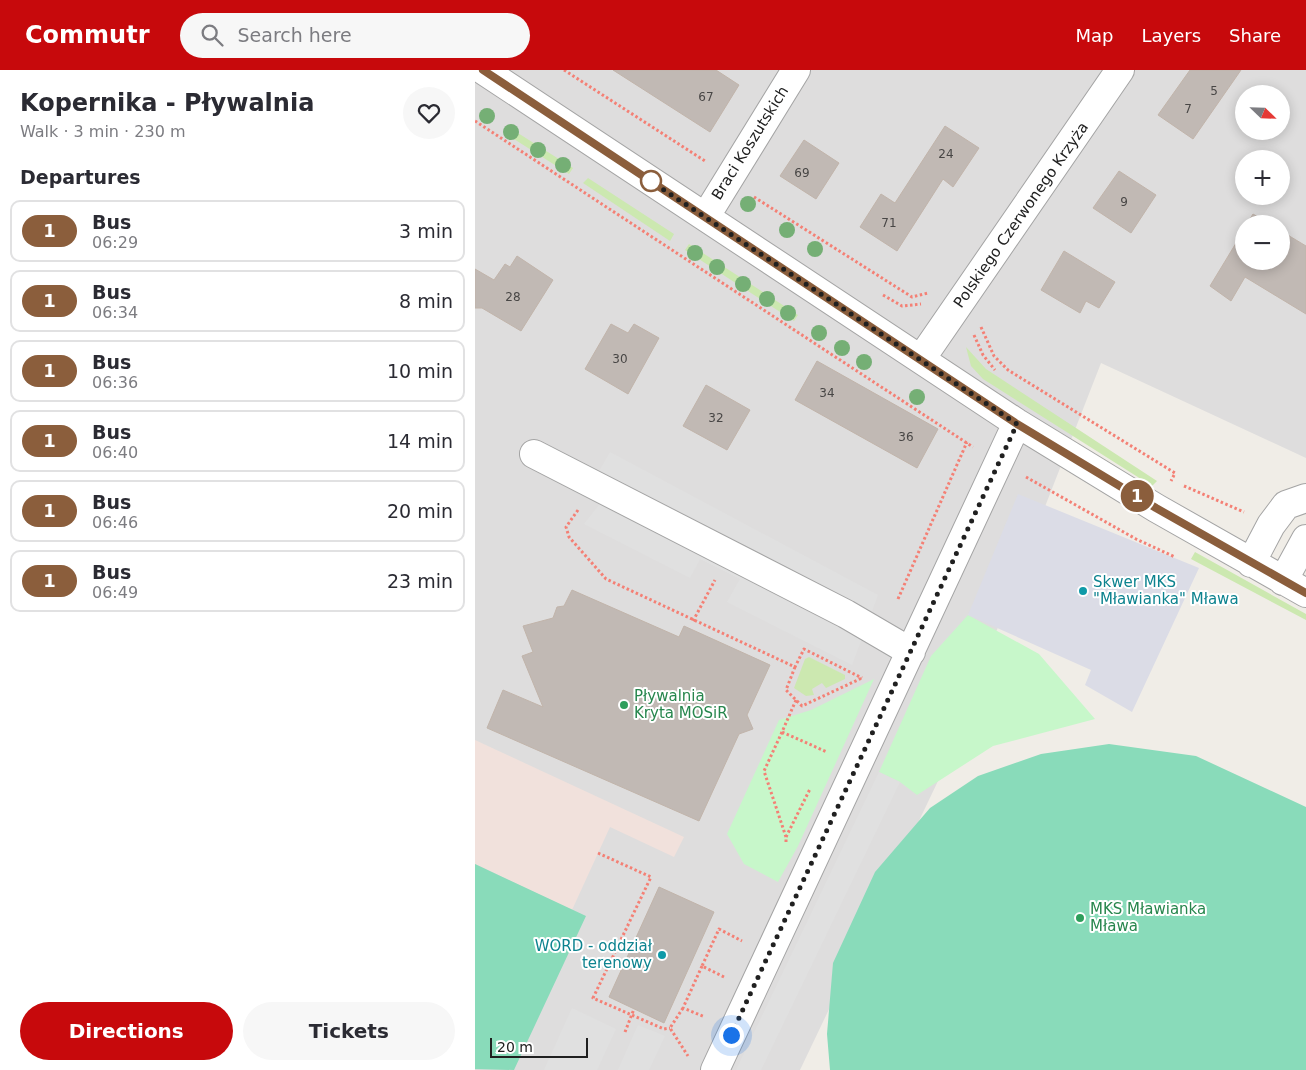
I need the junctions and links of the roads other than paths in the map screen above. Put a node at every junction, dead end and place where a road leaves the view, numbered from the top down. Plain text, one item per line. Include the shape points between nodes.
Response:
1 (483, 70) edge
2 (795, 70) edge
3 (1121, 70) edge
4 (706, 216) junction
5 (921, 359) junction
6 (1017, 424) junction
7 (535, 454) dead end
8 (1306, 498) edge
9 (1306, 540) edge
10 (1251, 563) junction
11 (1295, 587) edge
12 (911, 652) junction
13 (715, 1070) edge

1 - 4 street
2 - 4 street, Braci Koszutskich
3 - 5 street, Polskiego Czerwonego Krzyża
4 - 5 street
5 - 6 street
6 - 10 street
6 - 12 street
7 - 12 street via 845,614
8 - 10 street via 1286,505 1271,525
9 - 11 street
10 - 11 street
12 - 13 street

